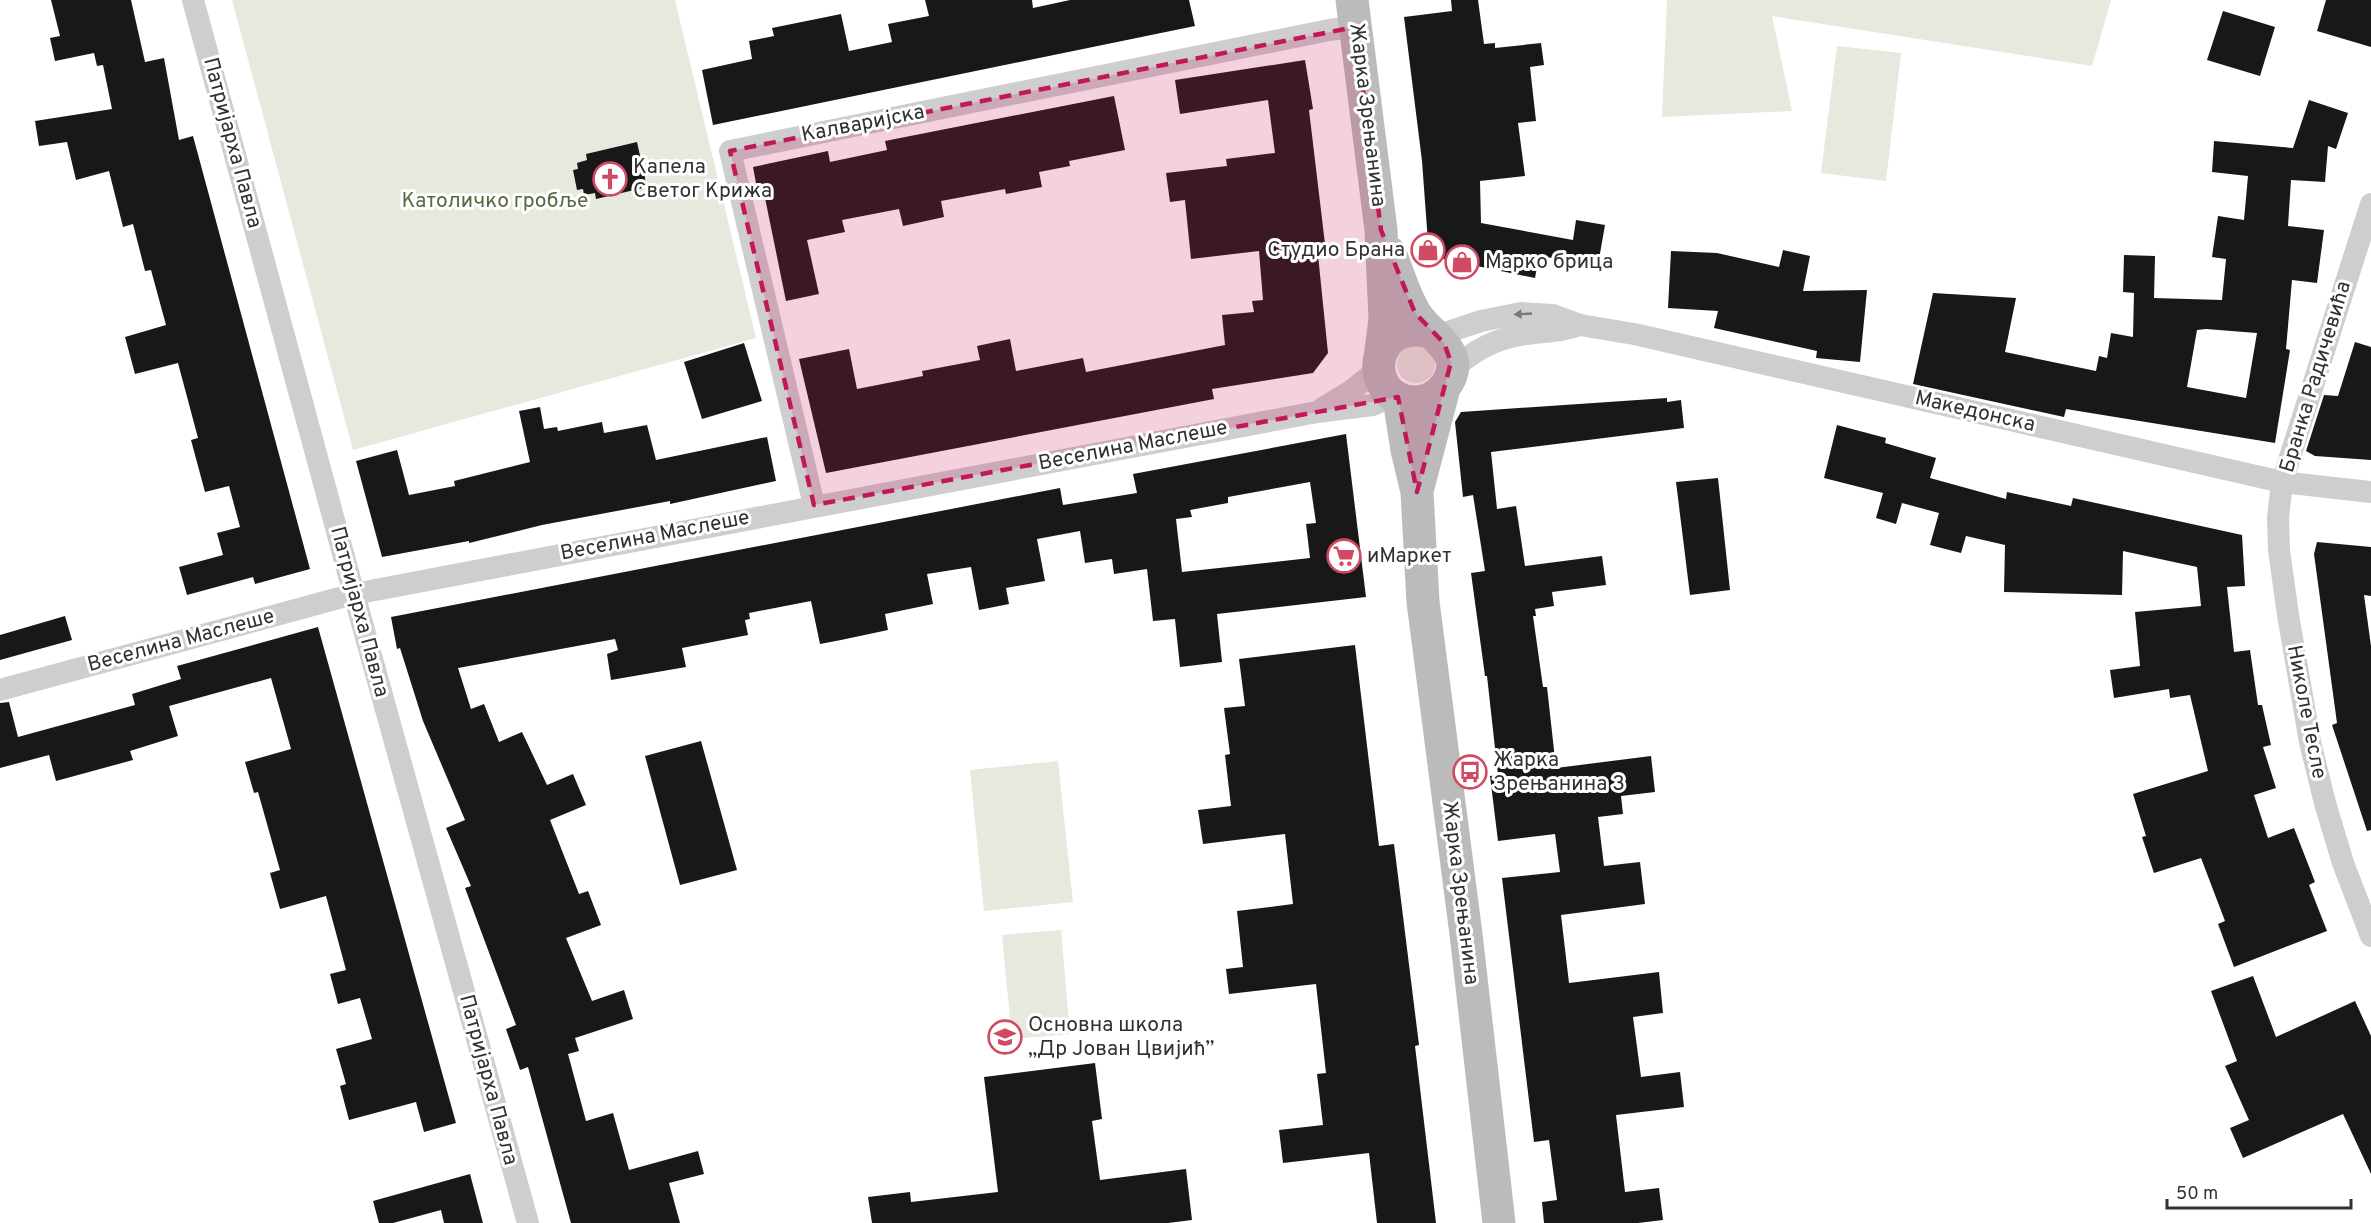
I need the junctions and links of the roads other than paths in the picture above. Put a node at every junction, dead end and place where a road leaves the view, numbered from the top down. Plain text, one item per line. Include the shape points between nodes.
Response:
1 (194, 0) edge
2 (1354, 14) edge
3 (2371, 204) edge
4 (1381, 230) junction
5 (1580, 325) junction
6 (1433, 334) junction
7 (1388, 379) junction
8 (1448, 380) junction
9 (1317, 412) junction
10 (2283, 482) junction
11 (1417, 492) junction
12 (2371, 492) edge
13 (814, 506) junction
14 (354, 594) junction
15 (0, 690) edge
16 (2371, 936) edge
17 (528, 1223) edge
18 (1499, 1223) edge

1 - 14 street, Патријарха Павла
2 - 4 main road, Жарка Зрењанина
2 - 13 street, Калваријска via 1329,30 729,151
3 - 10 street, Бранка Радичевића
4 - 6 main road, Жарка Зрењанина via 1415,313
4 - 7 main road, Жарка Зрењанина
5 -> 6 street, Македонска via 1553,315 1521,313
5 - 8 street, Македонска via 1561,332 1501,339 1473,352
5 - 10 street, Македонска
6 - 7 main road via 1418,329 1396,334 1387,342
6 - 8 main road, Жарка Зрењанина via 1449,352
7 - 8 main road via 1419,402 1437,395
7 - 9 street, Веселина Маслеше via 1351,391
7 - 9 street, Веселина Маслеше via 1373,405
7 - 11 main road, Жарка Зрењанина
8 - 11 main road, Жарка Зрењанина
9 - 13 street, Веселина Маслеше
10 - 12 street, Македонска
10 - 16 street, Николе Тесле via 2279,550 2310,742 2340,853
11 - 18 main road, Жарка Зрењанина via 1423,602
13 - 14 street, Веселина Маслеше
14 - 15 street, Веселина Маслеше
14 - 17 street, Патријарха Павла

